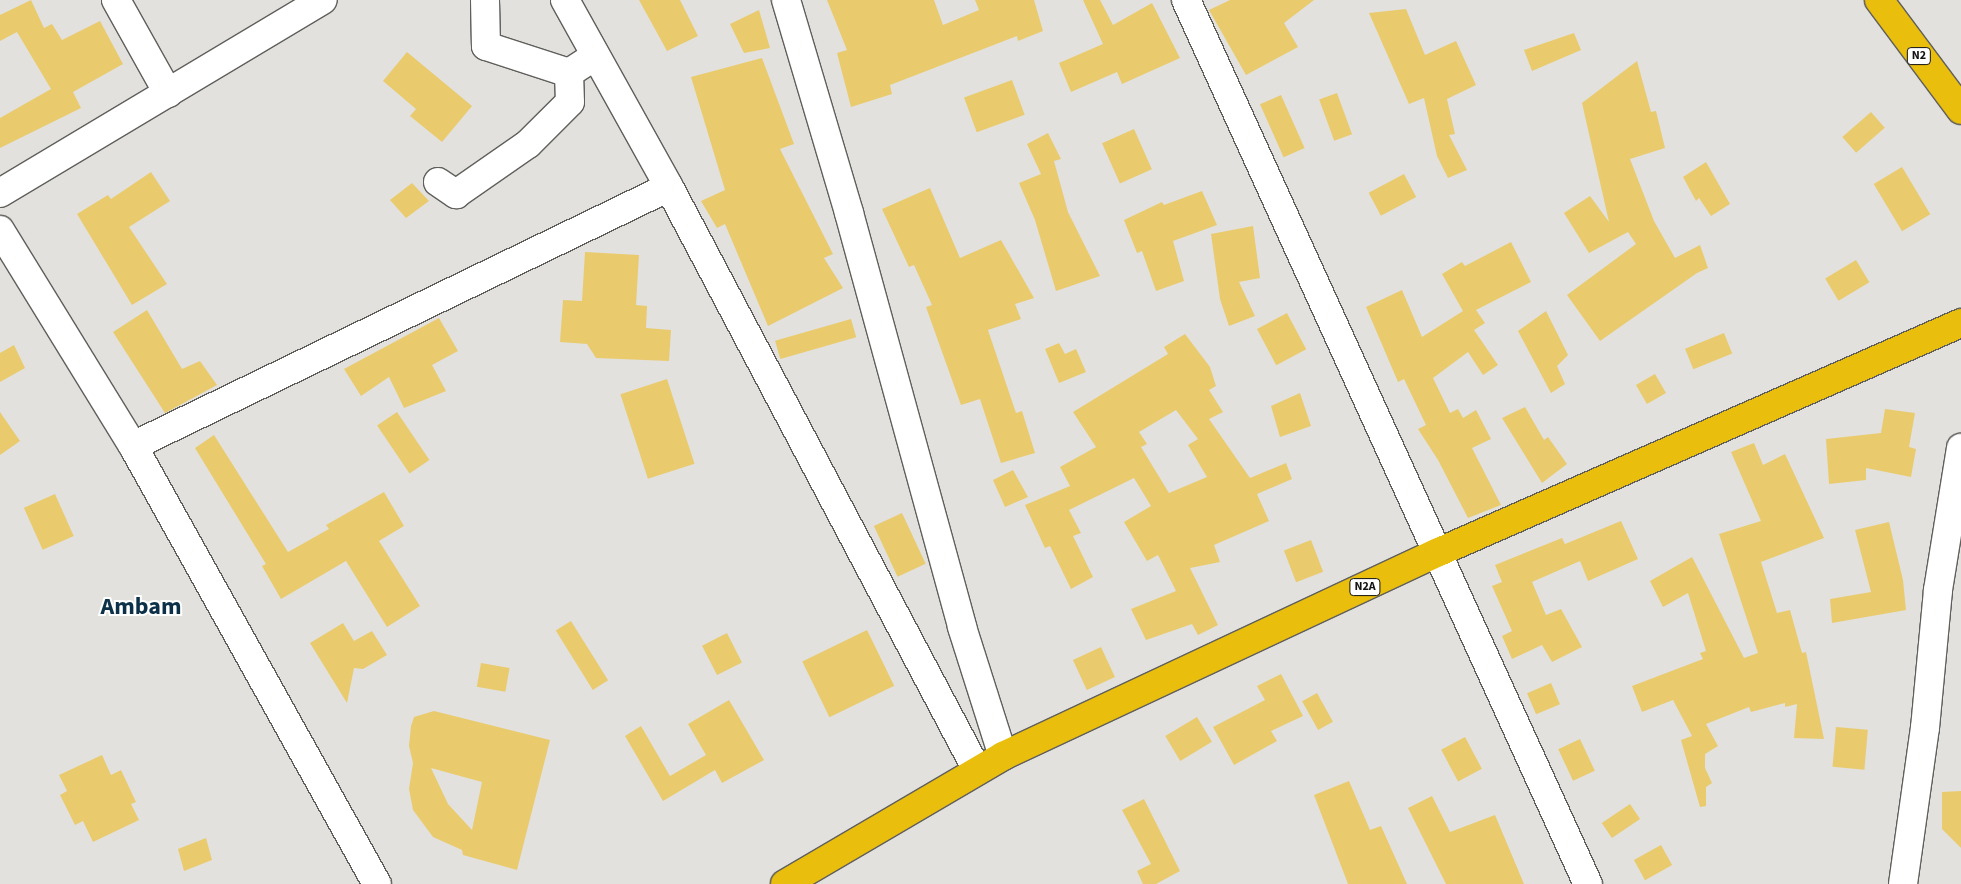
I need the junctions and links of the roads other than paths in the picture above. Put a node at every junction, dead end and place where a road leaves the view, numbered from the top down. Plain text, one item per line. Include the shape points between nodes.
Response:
1 (116, 0) edge
2 (323, 0) edge
3 (485, 0) edge
4 (565, 0) edge
5 (786, 0) edge
6 (1186, 0) edge
7 (1879, 0) edge
8 (595, 56) junction
9 (569, 73) junction
10 (168, 93) junction
11 (1961, 110) edge
12 (438, 182) dead end
13 (669, 187) junction
14 (0, 193) edge
15 (0, 230) edge
16 (1961, 323) edge
17 (134, 446) junction
18 (1961, 448) edge
19 (1439, 552) junction
20 (1003, 756) junction
21 (977, 770) junction
22 (377, 884) edge
23 (785, 884) edge
24 (1588, 884) edge
25 (1903, 884) edge

1 - 10 street
2 - 10 street
3 - 9 street via 486,46
4 - 8 street
5 - 20 street via 849,214 962,627
6 - 19 street
7 - 11 highway, N2
8 - 9 street
8 - 13 street
9 - 12 street via 570,102 528,144 456,194
10 - 14 street
13 - 17 street
13 - 21 street
15 - 17 street
16 - 19 highway, N2A
17 - 22 street
18 - 25 street via 1938,590 1925,728
19 - 20 highway, N2A
19 - 24 street
20 - 21 highway, N2A
21 - 23 highway, N2A

